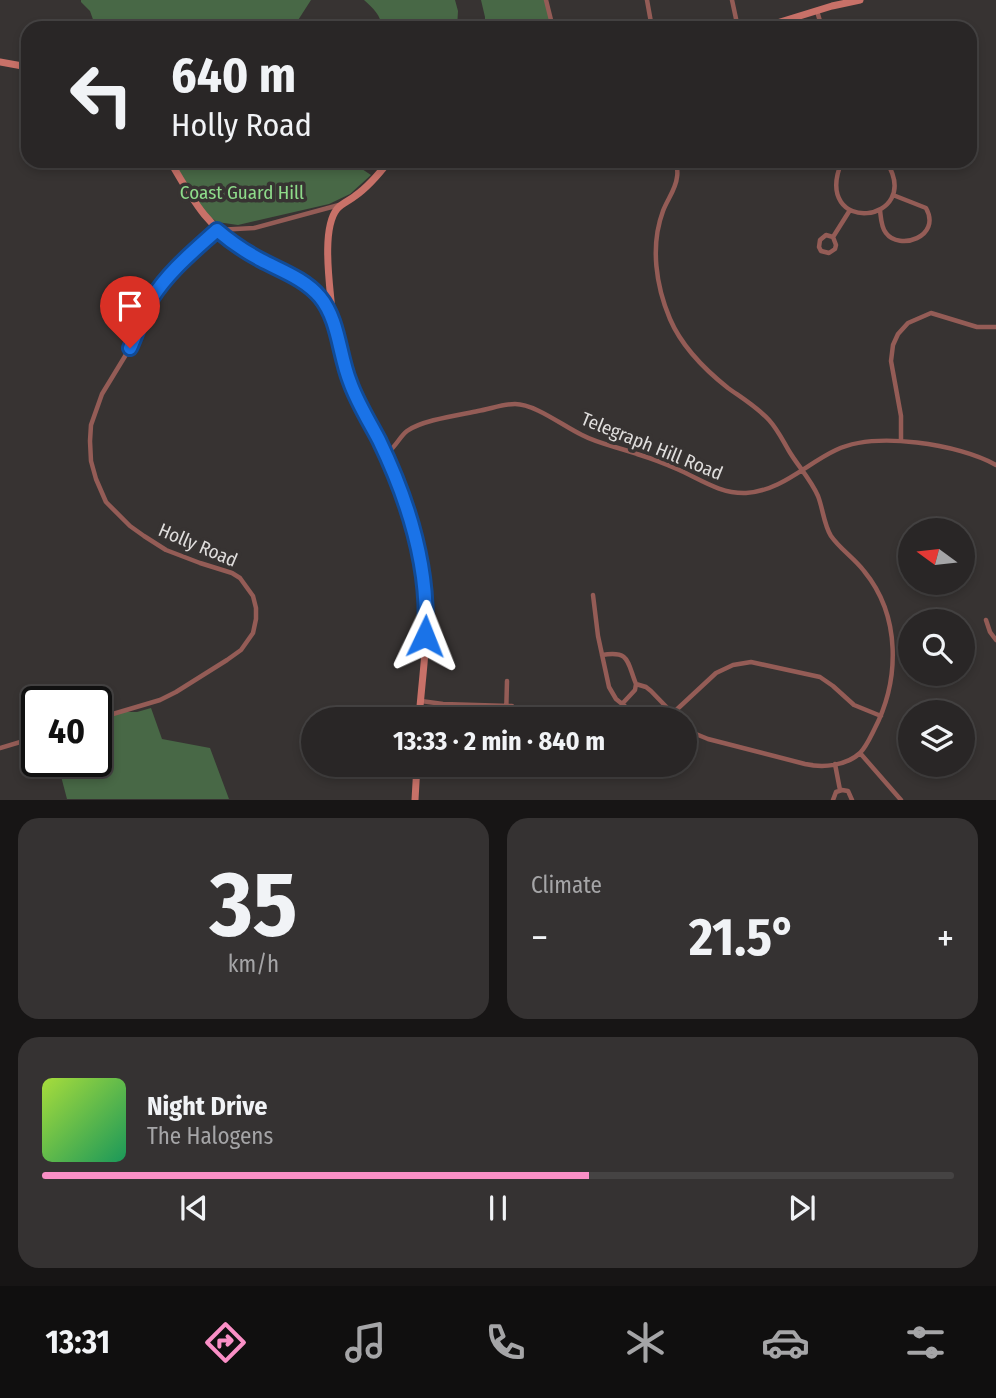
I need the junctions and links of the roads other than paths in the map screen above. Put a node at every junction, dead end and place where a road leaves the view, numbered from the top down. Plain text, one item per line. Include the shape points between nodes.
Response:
1 (547, 0) edge
2 (647, 0) edge
3 (732, 0) edge
4 (860, 0) edge
5 (817, 11) junction
6 (552, 21) edge
7 (651, 21) edge
8 (736, 21) edge
9 (784, 21) edge
10 (820, 21) edge
11 (0, 62) edge
12 (21, 66) edge
13 (174, 168) edge
14 (383, 168) edge
15 (676, 168) edge
16 (840, 168) edge
17 (889, 168) edge
18 (893, 195) junction
19 (346, 201) junction
20 (850, 210) junction
21 (880, 210) junction
22 (217, 230) junction
23 (833, 237) junction
24 (332, 319) junction
25 (996, 327) edge
26 (901, 441) junction
27 (384, 453) junction
28 (996, 465) edge
29 (801, 470) junction
30 (593, 595) dead end
31 (985, 620) dead end
32 (996, 640) edge
33 (602, 655) junction
34 (508, 681) dead end
35 (636, 684) junction
36 (421, 701) junction
37 (622, 704) junction
38 (509, 706) joint
39 (420, 707) edge
40 (626, 707) edge
41 (667, 707) edge
42 (679, 707) edge
43 (112, 714) edge
44 (881, 716) junction
45 (697, 734) edge
46 (21, 742) edge
47 (0, 748) edge
48 (860, 753) junction
49 (835, 764) junction
50 (416, 777) edge
51 (840, 790) junction
52 (415, 800) edge
53 (833, 800) edge
54 (852, 800) edge
55 (901, 800) edge

1 - 6 street
2 - 7 street
3 - 8 street
4 - 5 street
5 - 9 street
5 - 10 street
11 - 12 street
13 - 22 street
14 - 19 street
15 - 29 street via 656,243 656,267 669,315 700,363 769,420
16 - 20 street via 836,193
17 - 18 street
18 - 21 street
18 - 21 street via 926,208 930,217 927,231 904,241 891,238
19 - 22 street via 254,228
19 - 24 street via 335,211 328,235
20 - 21 street
20 - 23 street
22 - 24 street via 307,285
22 - 43 street, Holly Road via 174,270 148,305 96,409 91,461 112,509 144,536 166,550 240,578 256,608 253,633 237,653 176,692
23 - 23 street via 826,235 820,240 821,251 835,249
24 - 27 street via 351,385
25 - 26 street via 977,327 931,313 908,323 898,334 891,361
26 - 28 street, Telegraph Hill Road via 960,450
26 - 29 street, Telegraph Hill Road via 852,444
27 - 29 street, Telegraph Hill Road via 416,426 515,404 591,439 732,492 767,489
27 - 36 street via 409,517 424,580
29 - 44 street via 817,494 830,534 877,589 886,613 894,660
30 - 33 street
31 - 32 street
33 - 35 street via 623,655
33 - 37 street via 609,687
34 - 38 street
35 - 37 street
35 - 41 street via 646,687
36 - 38 street
36 - 39 street
37 - 40 street
42 - 44 street via 716,673 751,662 820,677 854,705
44 - 48 street
45 - 49 street via 805,764
46 - 47 street
48 - 49 street
48 - 55 street
49 - 51 street
50 - 52 street
51 - 53 street
51 - 54 street via 848,791

